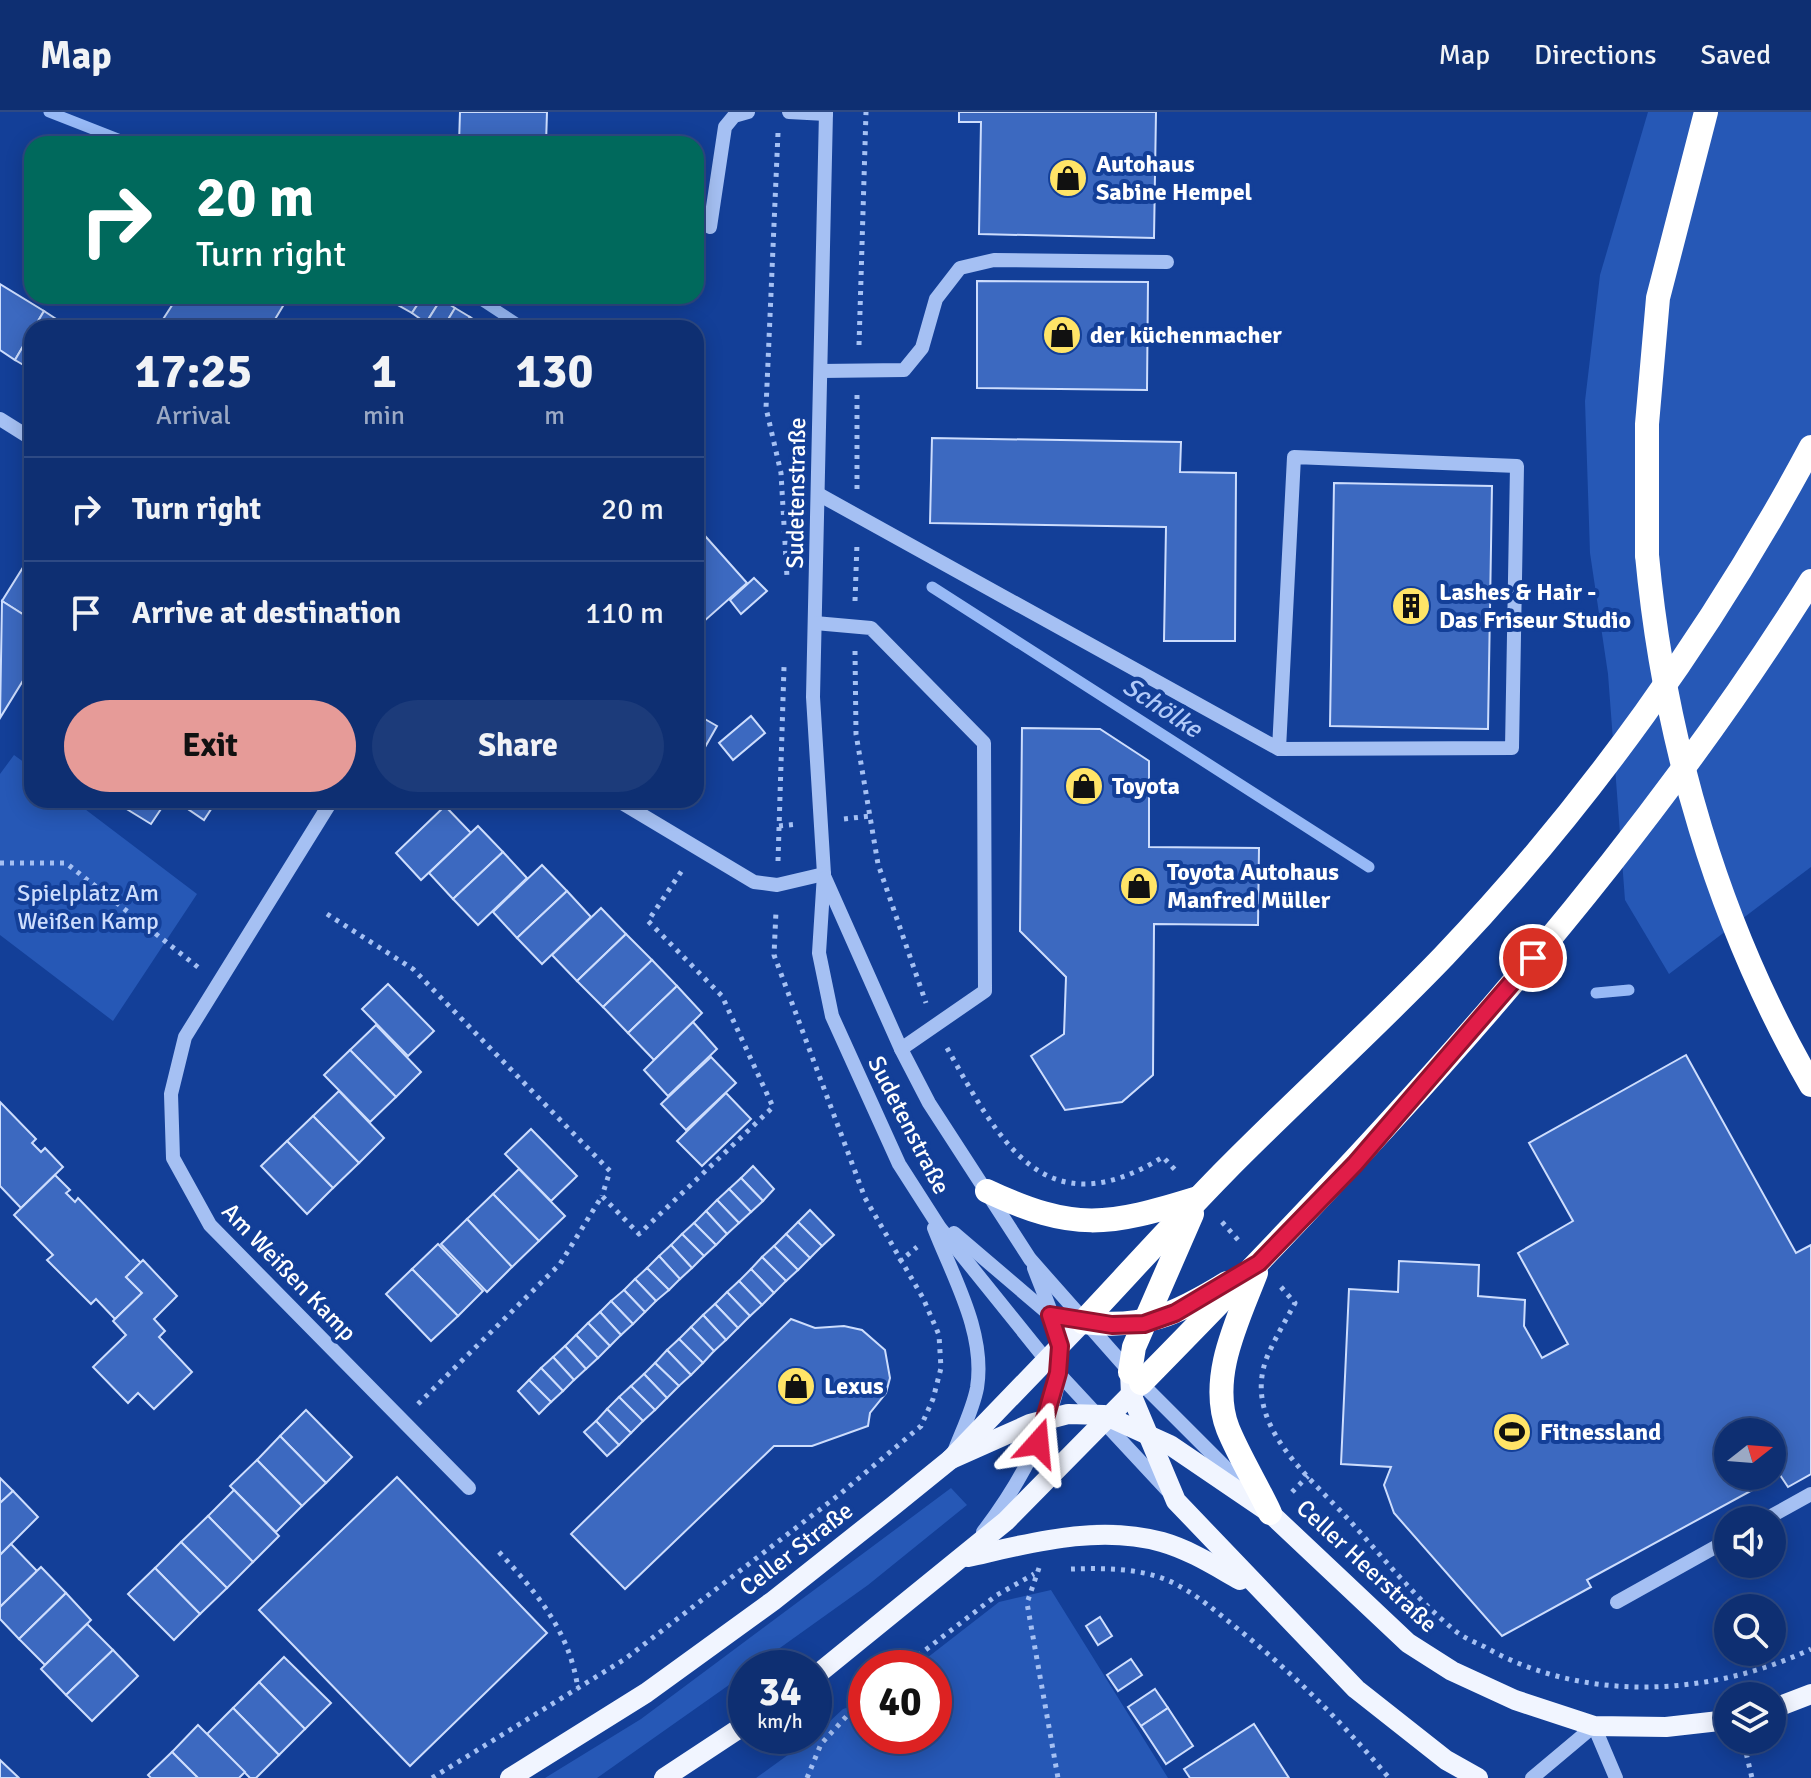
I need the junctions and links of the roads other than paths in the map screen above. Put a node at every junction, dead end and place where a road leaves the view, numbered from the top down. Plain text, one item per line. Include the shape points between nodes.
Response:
1 (748, 112) edge
2 (789, 112) edge
3 (1706, 112) edge
4 (826, 113) edge
5 (710, 227) dead end
6 (1167, 262) dead end
7 (821, 371) junction
8 (0, 419) edge
9 (24, 434) edge
10 (1811, 447) edge
11 (818, 494) junction
12 (1811, 581) edge
13 (815, 623) junction
14 (1279, 749) junction
15 (327, 808) edge
16 (630, 808) edge
17 (824, 874) junction
18 (901, 1049) junction
19 (1811, 1085) edge
20 (987, 1191) junction
21 (1200, 1197) junction
22 (927, 1209) junction
23 (1030, 1259) junction
24 (1259, 1263) junction
25 (1050, 1315) junction
26 (1083, 1322) junction
27 (1144, 1324) junction
28 (1055, 1360) junction
29 (1134, 1383) junction
30 (1104, 1418) junction
31 (1048, 1419) junction
32 (1148, 1433) junction
33 (951, 1459) junction
34 (469, 1488) dead end
35 (1811, 1494) edge
36 (1176, 1501) junction
37 (1786, 1508) edge
38 (1270, 1513) junction
39 (1714, 1548) edge
40 (964, 1558) junction
41 (1256, 1588) junction
42 (1617, 1602) dead end
43 (832, 1663) edge
44 (1811, 1694) edge
45 (1786, 1704) edge
46 (1714, 1721) edge
47 (1594, 1726) junction
48 (728, 1736) edge
49 (510, 1778) edge
50 (664, 1778) edge
51 (1478, 1778) edge
52 (1532, 1778) edge
53 (1616, 1778) edge

1 - 5 street via 734,116 725,127
2 - 4 street
3 - 19 highway, bridge via 1658,298 1647,424 1647,555 1654,633 1669,712 1708,852 1753,970
4 - 7 street, Sudetenstraße
6 - 7 street via 994,260 960,268 936,299 922,348 904,370
7 - 11 street, Sudetenstraße
8 - 9 street
10 - 21 highway via 1736,578 1593,782 1445,955
11 - 13 street, Sudetenstraße
11 - 14 street
12 - 24 highway via 1705,741 1572,912 1355,1164
13 - 17 street, Sudetenstraße via 813,697
13 - 18 street via 871,628 984,743 985,991
14 - 14 street via 1294,457 1517,466 1512,748
15 - 34 street, Am Weißen Kamp via 185,1037 171,1094 173,1158 210,1225
16 - 17 street via 754,882 777,885
17 - 18 street, Sudetenstraße
17 - 22 street, Sudetenstraße via 819,953 832,1016 899,1164
18 - 20 street, Sudetenstraße via 929,1103
20 - 21 highway via 1071,1221 1116,1219
20 - 23 street, Sudetenstraße
21 - 26 highway
21 - 27 highway
22 - 25 street
22 - 28 street, Sudetenstraße
22 - 33 street via 973,1329 977,1361 977,1390
23 - 25 street
23 - 26 street, Sudetenstraße
24 - 27 highway via 1175,1313
24 - 29 highway
24 - 38 highway via 1222,1374 1221,1402 1227,1427
25 - 26 street
25 - 28 street
26 - 27 highway
26 - 28 main road, Celler Straße
26 - 29 street, Celler Heerstraße
27 - 29 highway
28 - 30 street
28 - 31 street
28 - 33 main road, Celler Straße
29 - 30 main road
29 - 32 main road
29 - 38 street, Celler Heerstraße
30 - 31 main road via 1068,1414
30 - 32 main road
30 - 36 street
30 - 40 main road
31 - 33 main road
31 - 40 street via 1023,1473
32 - 36 main road
32 - 38 main road
33 - 49 main road, Celler Straße via 761,1610 646,1693
35 - 37 street
36 - 41 main road
38 - 47 main road, Celler Heerstraße via 1432,1660 1515,1700
39 - 42 street
40 - 41 main road via 1060,1538 1138,1537 1185,1550
40 - 43 main road
41 - 51 main road via 1397,1725
44 - 45 main road
46 - 47 main road, Celler Heerstraße via 1652,1728
47 - 52 street
47 - 53 street
48 - 50 main road

